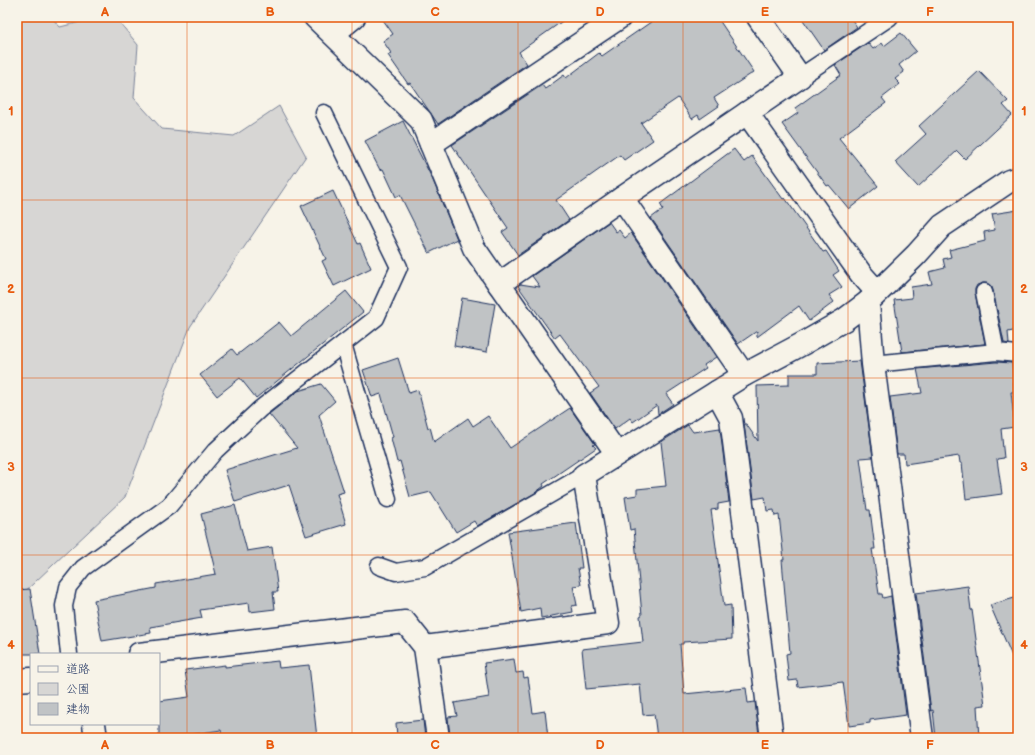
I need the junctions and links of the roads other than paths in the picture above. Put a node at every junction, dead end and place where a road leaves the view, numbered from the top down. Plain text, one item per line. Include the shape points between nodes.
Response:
1 (315, 17) edge
2 (354, 17) edge
3 (620, 17) edge
4 (758, 17) edge
5 (890, 17) edge
6 (333, 34) junction
7 (800, 77) junction
8 (747, 112) junction
9 (324, 113) dead end
10 (431, 144) junction
11 (1018, 178) edge
12 (622, 198) junction
13 (499, 284) junction
14 (984, 292) dead end
15 (872, 297) junction
16 (343, 344) junction
17 (996, 352) junction
18 (1018, 354) edge
19 (874, 364) junction
20 (744, 375) junction
21 (717, 392) junction
22 (617, 454) junction
23 (584, 475) junction
24 (388, 499) dead end
25 (379, 566) dead end
26 (425, 647) junction
27 (69, 653) edge
28 (147, 653) edge
29 (30, 679) edge
30 (17, 680) edge
31 (94, 725) edge
32 (96, 738) edge
33 (438, 738) edge
34 (772, 738) edge
35 (920, 738) edge

1 - 6 street
2 - 6 street
3 - 10 street
4 - 7 street
5 - 7 lane
6 - 10 street via 421,120
7 - 8 street
8 - 12 street
8 - 15 street via 861,274
9 - 16 lane via 399,267 376,318
10 - 13 street via 474,248
11 - 15 street via 1009,181 942,226
12 - 13 street
12 - 20 street
13 - 22 street
14 - 17 lane
15 - 19 street
15 - 20 street via 837,324
16 - 24 lane
16 - 27 lane via 260,409 215,451 169,506 83,568 68,587 64,606
17 - 18 lane
17 - 19 lane
19 - 35 street
20 - 21 street
21 - 22 street
21 - 34 street via 730,418
22 - 23 street
23 - 25 lane via 425,567 396,572
23 - 26 street via 608,623
26 - 28 street via 405,622
26 - 33 street
29 - 30 street
31 - 32 street

